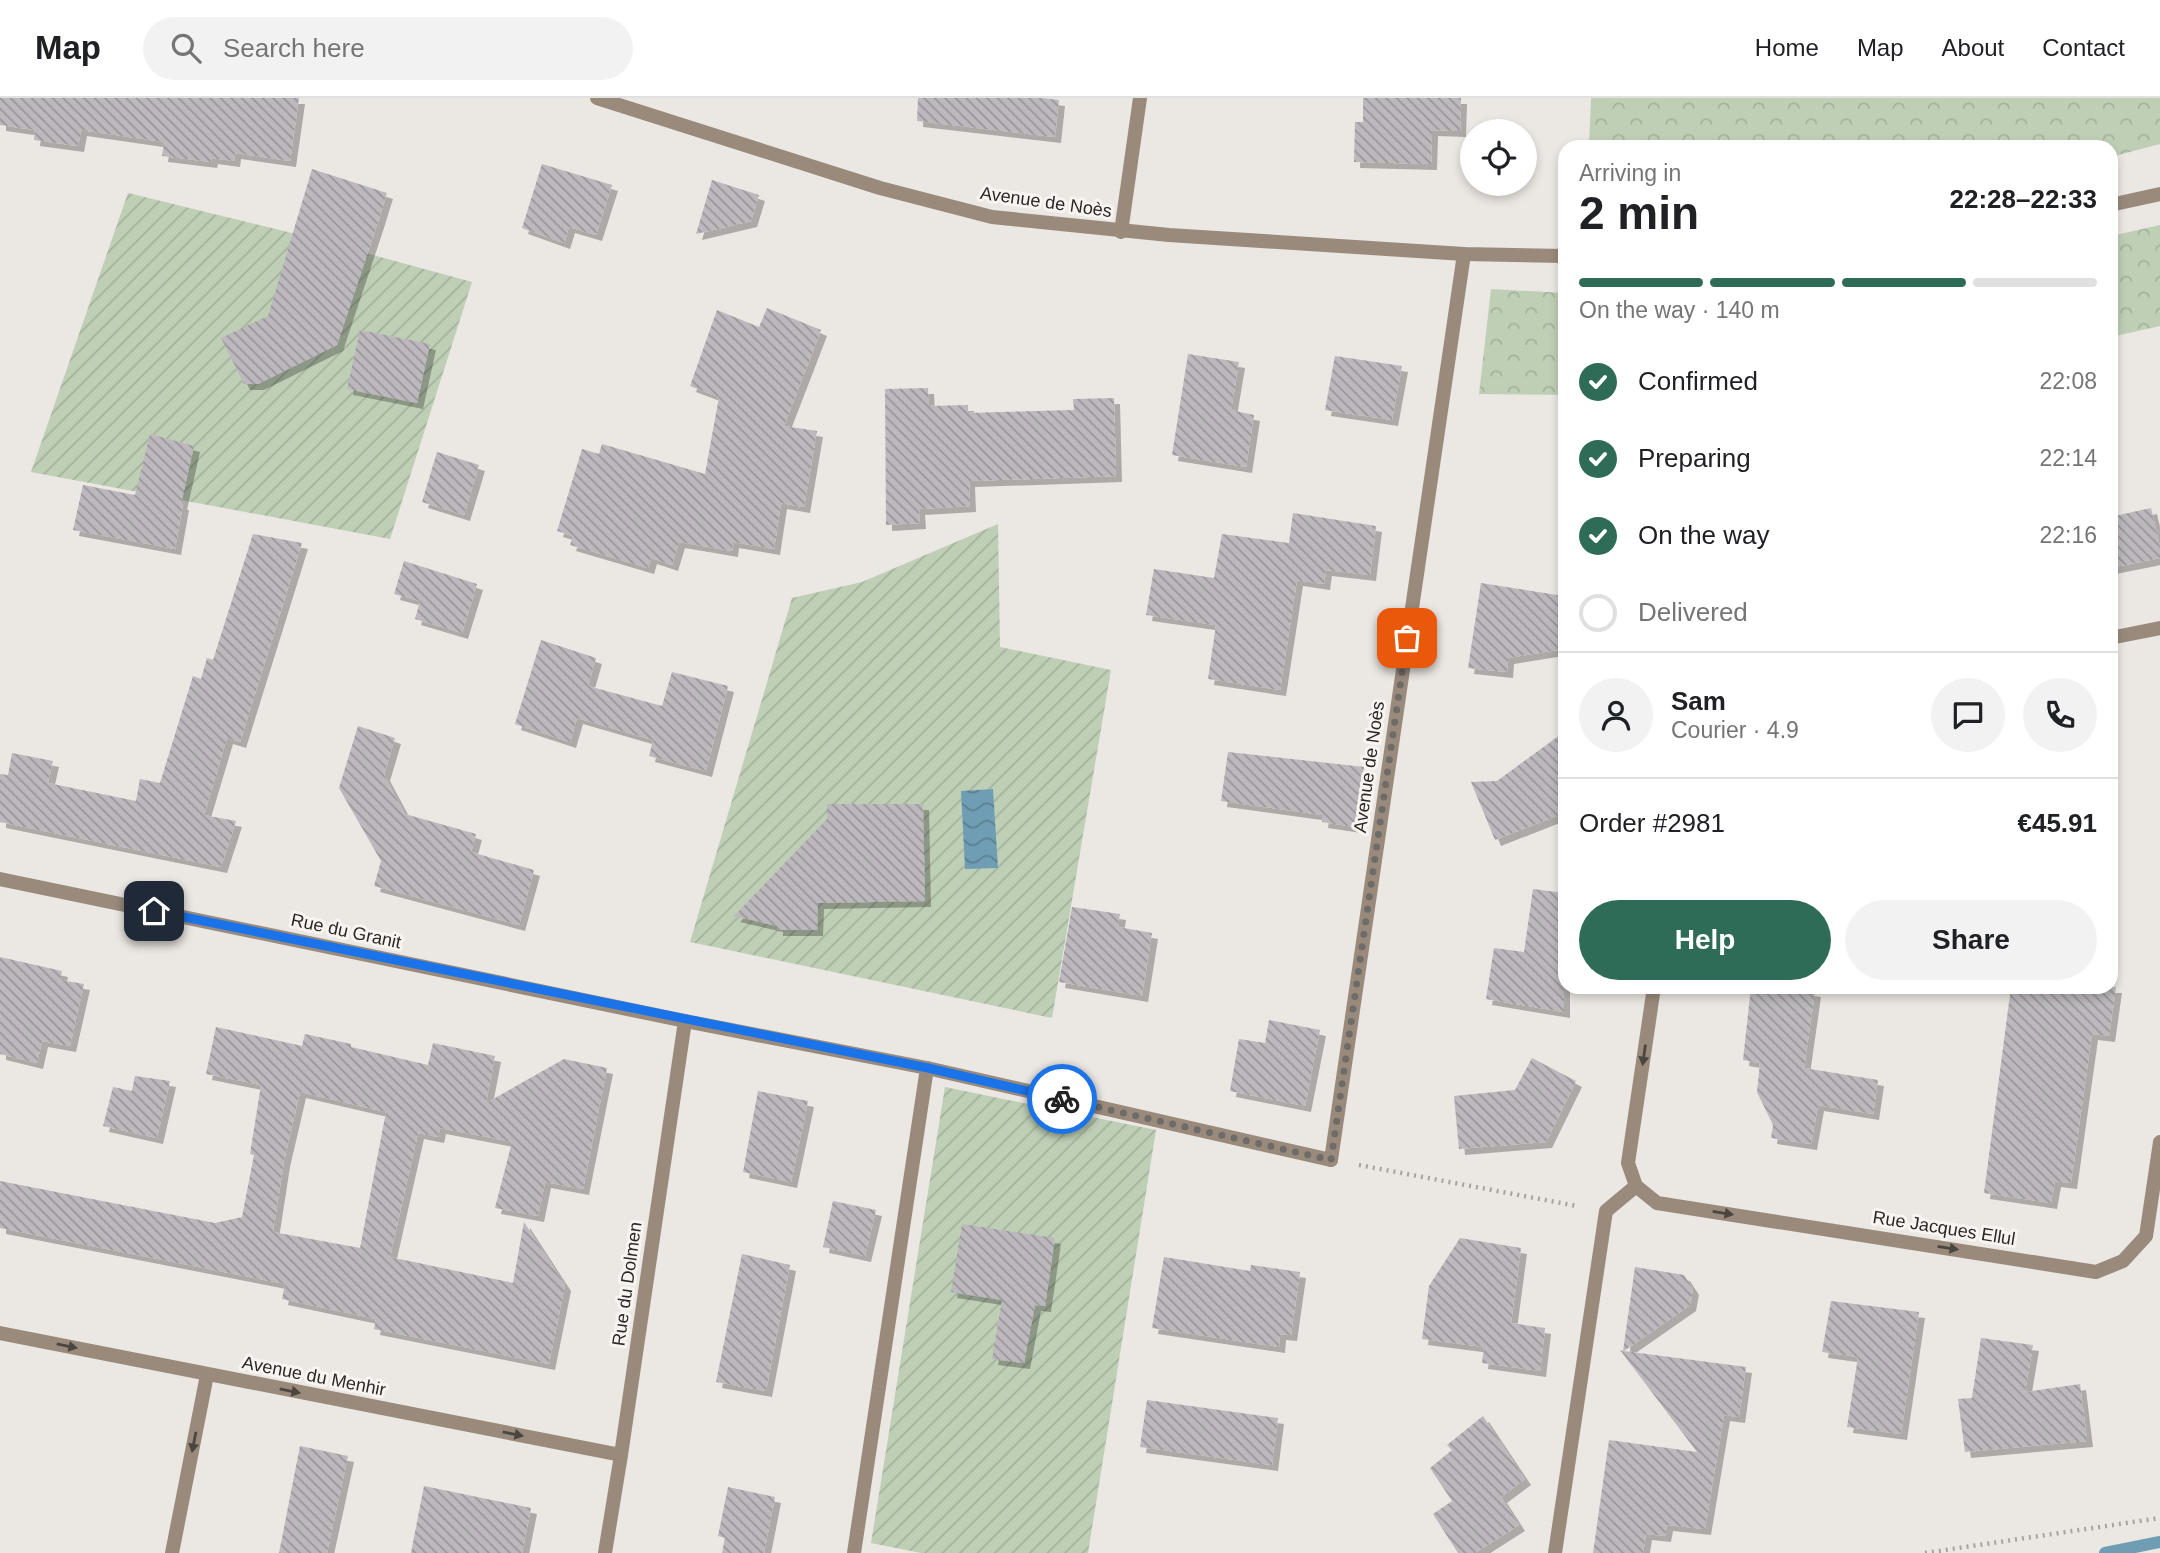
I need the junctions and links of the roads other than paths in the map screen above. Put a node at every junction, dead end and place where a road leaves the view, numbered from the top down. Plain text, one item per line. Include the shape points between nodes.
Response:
1 (597, 98) edge
2 (1140, 98) edge
3 (2160, 194) edge
4 (2118, 203) edge
5 (1121, 232) junction
6 (1464, 254) junction
7 (1558, 256) edge
8 (2160, 628) edge
9 (2118, 636) edge
10 (0, 879) edge
11 (1653, 994) edge
12 (685, 1020) junction
13 (928, 1068) junction
14 (2160, 1142) edge
15 (1331, 1160) joint
16 (1636, 1186) junction
17 (0, 1334) edge
18 (207, 1375) junction
19 (621, 1455) junction
20 (172, 1553) edge
21 (605, 1553) edge
22 (853, 1553) edge
23 (1555, 1553) edge

1 - 5 street, Avenue de Noès via 880,188 992,217
2 - 5 street
3 - 4 street
5 - 6 street, Avenue de Noès
6 - 7 street, Avenue de Noès
6 - 15 street, Avenue de Noès
8 - 9 street
10 - 12 street, Rue du Granit
11 -> 16 street via 1628,1163
12 - 13 street, Rue du Granit
12 - 19 street, Rue du Dolmen
13 - 15 street, Rue du Granit
13 - 22 street
16 -> 14 street, Rue Jacques Ellul via 1657,1203 2096,1272 2123,1261 2146,1236
16 - 23 street via 1606,1211
17 -> 18 street, Avenue du Menhir
18 -> 19 street, Avenue du Menhir
18 -> 20 street
19 - 21 street, Rue du Dolmen

